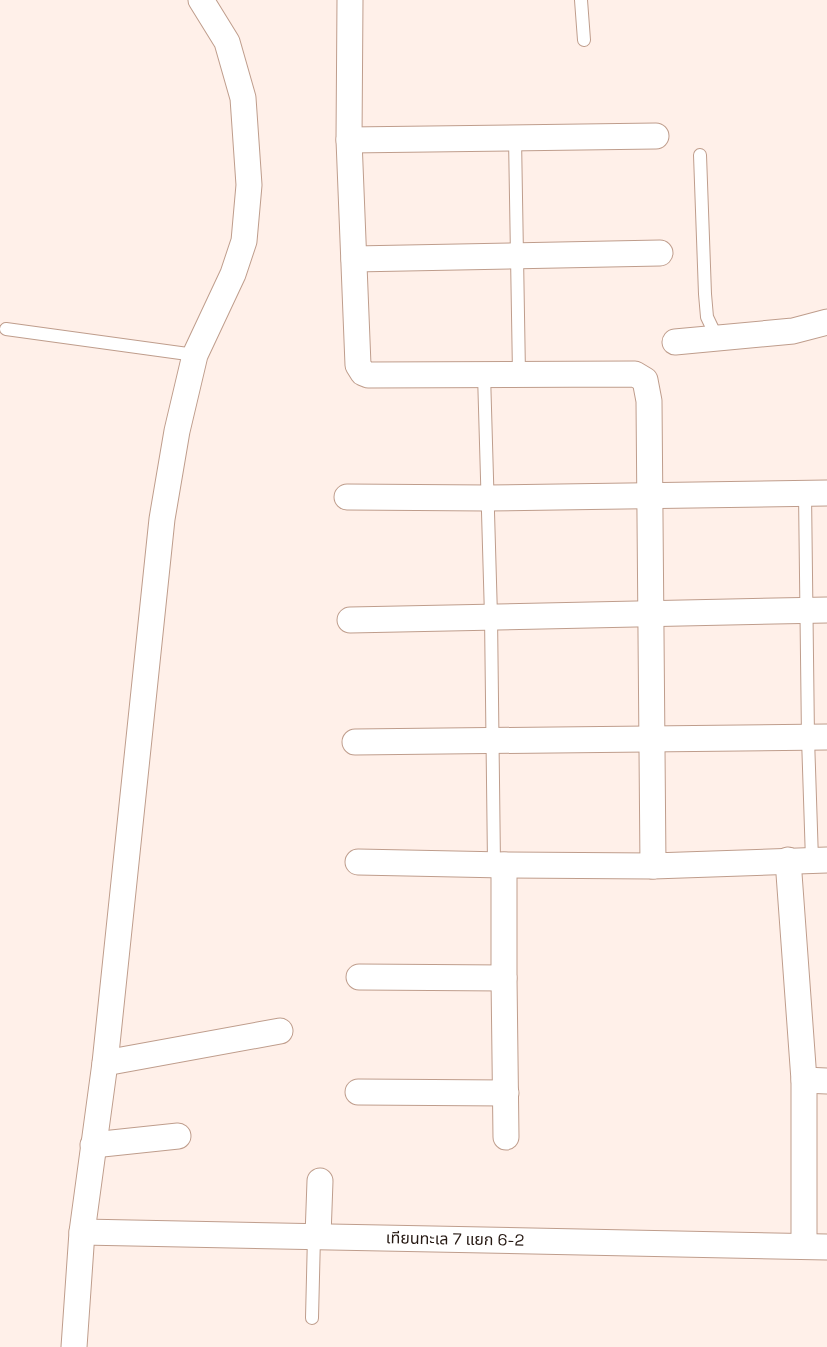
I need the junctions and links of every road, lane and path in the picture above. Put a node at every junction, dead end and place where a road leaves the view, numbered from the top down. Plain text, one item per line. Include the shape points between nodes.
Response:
1 (201, 0) edge
2 (350, 0) edge
3 (581, 0) edge
4 (584, 40) dead end
5 (656, 136) dead end
6 (515, 138) junction
7 (349, 140) junction
8 (700, 155) dead end
9 (660, 253) dead end
10 (517, 256) junction
11 (354, 259) junction
12 (827, 322) edge
13 (6, 329) dead end
14 (717, 338) junction
15 (675, 342) dead end
16 (195, 355) junction
17 (484, 374) junction
18 (519, 374) junction
19 (816, 493) edge
20 (650, 496) junction
21 (347, 498) dead end
22 (487, 498) junction
23 (817, 611) edge
24 (651, 613) junction
25 (491, 616) junction
26 (350, 620) dead end
27 (818, 738) edge
28 (652, 740) junction
29 (493, 741) junction
30 (356, 742) dead end
31 (809, 860) edge
32 (358, 862) dead end
33 (499, 865) junction
34 (653, 866) junction
35 (359, 976) dead end
36 (504, 978) junction
37 (280, 1031) dead end
38 (105, 1062) junction
39 (815, 1080) edge
40 (358, 1092) dead end
41 (506, 1093) junction
42 (178, 1136) dead end
43 (506, 1137) dead end
44 (93, 1146) junction
45 (320, 1182) dead end
46 (82, 1232) junction
47 (316, 1236) junction
48 (815, 1246) edge
49 (312, 1318) dead end
50 (74, 1347) edge

1 - 16 street via 227,42 242,98 248,185 244,241 233,274
2 - 7 street
3 - 4 lane
5 - 6 street
6 - 7 street
6 - 10 lane
7 - 11 street
8 - 14 lane via 707,317
9 - 10 street
10 - 11 street
10 - 18 lane
11 - 17 street via 358,365 363,373
12 - 14 street via 793,331
13 - 16 lane
14 - 15 street
16 - 38 street via 177,430 162,519
17 - 18 street
17 - 22 lane
18 - 20 street via 635,374 645,380 649,401
19 - 20 street
19 - 23 lane
20 - 22 street
20 - 24 street
21 - 22 street
22 - 25 lane
23 - 24 street
23 - 27 lane
24 - 25 street
24 - 28 street
25 - 26 street
25 - 29 lane
27 - 28 street
27 - 31 lane
28 - 29 street
28 - 34 street
29 - 30 street
29 - 33 lane
31 - 34 street
31 - 39 street
32 - 33 street
33 - 34 street
33 - 36 street
35 - 36 street
36 - 41 street
37 - 38 street
38 - 44 street
39 - 48 street
40 - 41 street
41 - 43 street
42 - 44 street
44 - 46 street
45 - 47 street
46 - 47 street, เทียนทะเล 7 แยก 6-2
46 - 50 street
47 - 48 street, เทียนทะเล 7 แยก 6-2
47 - 49 lane

